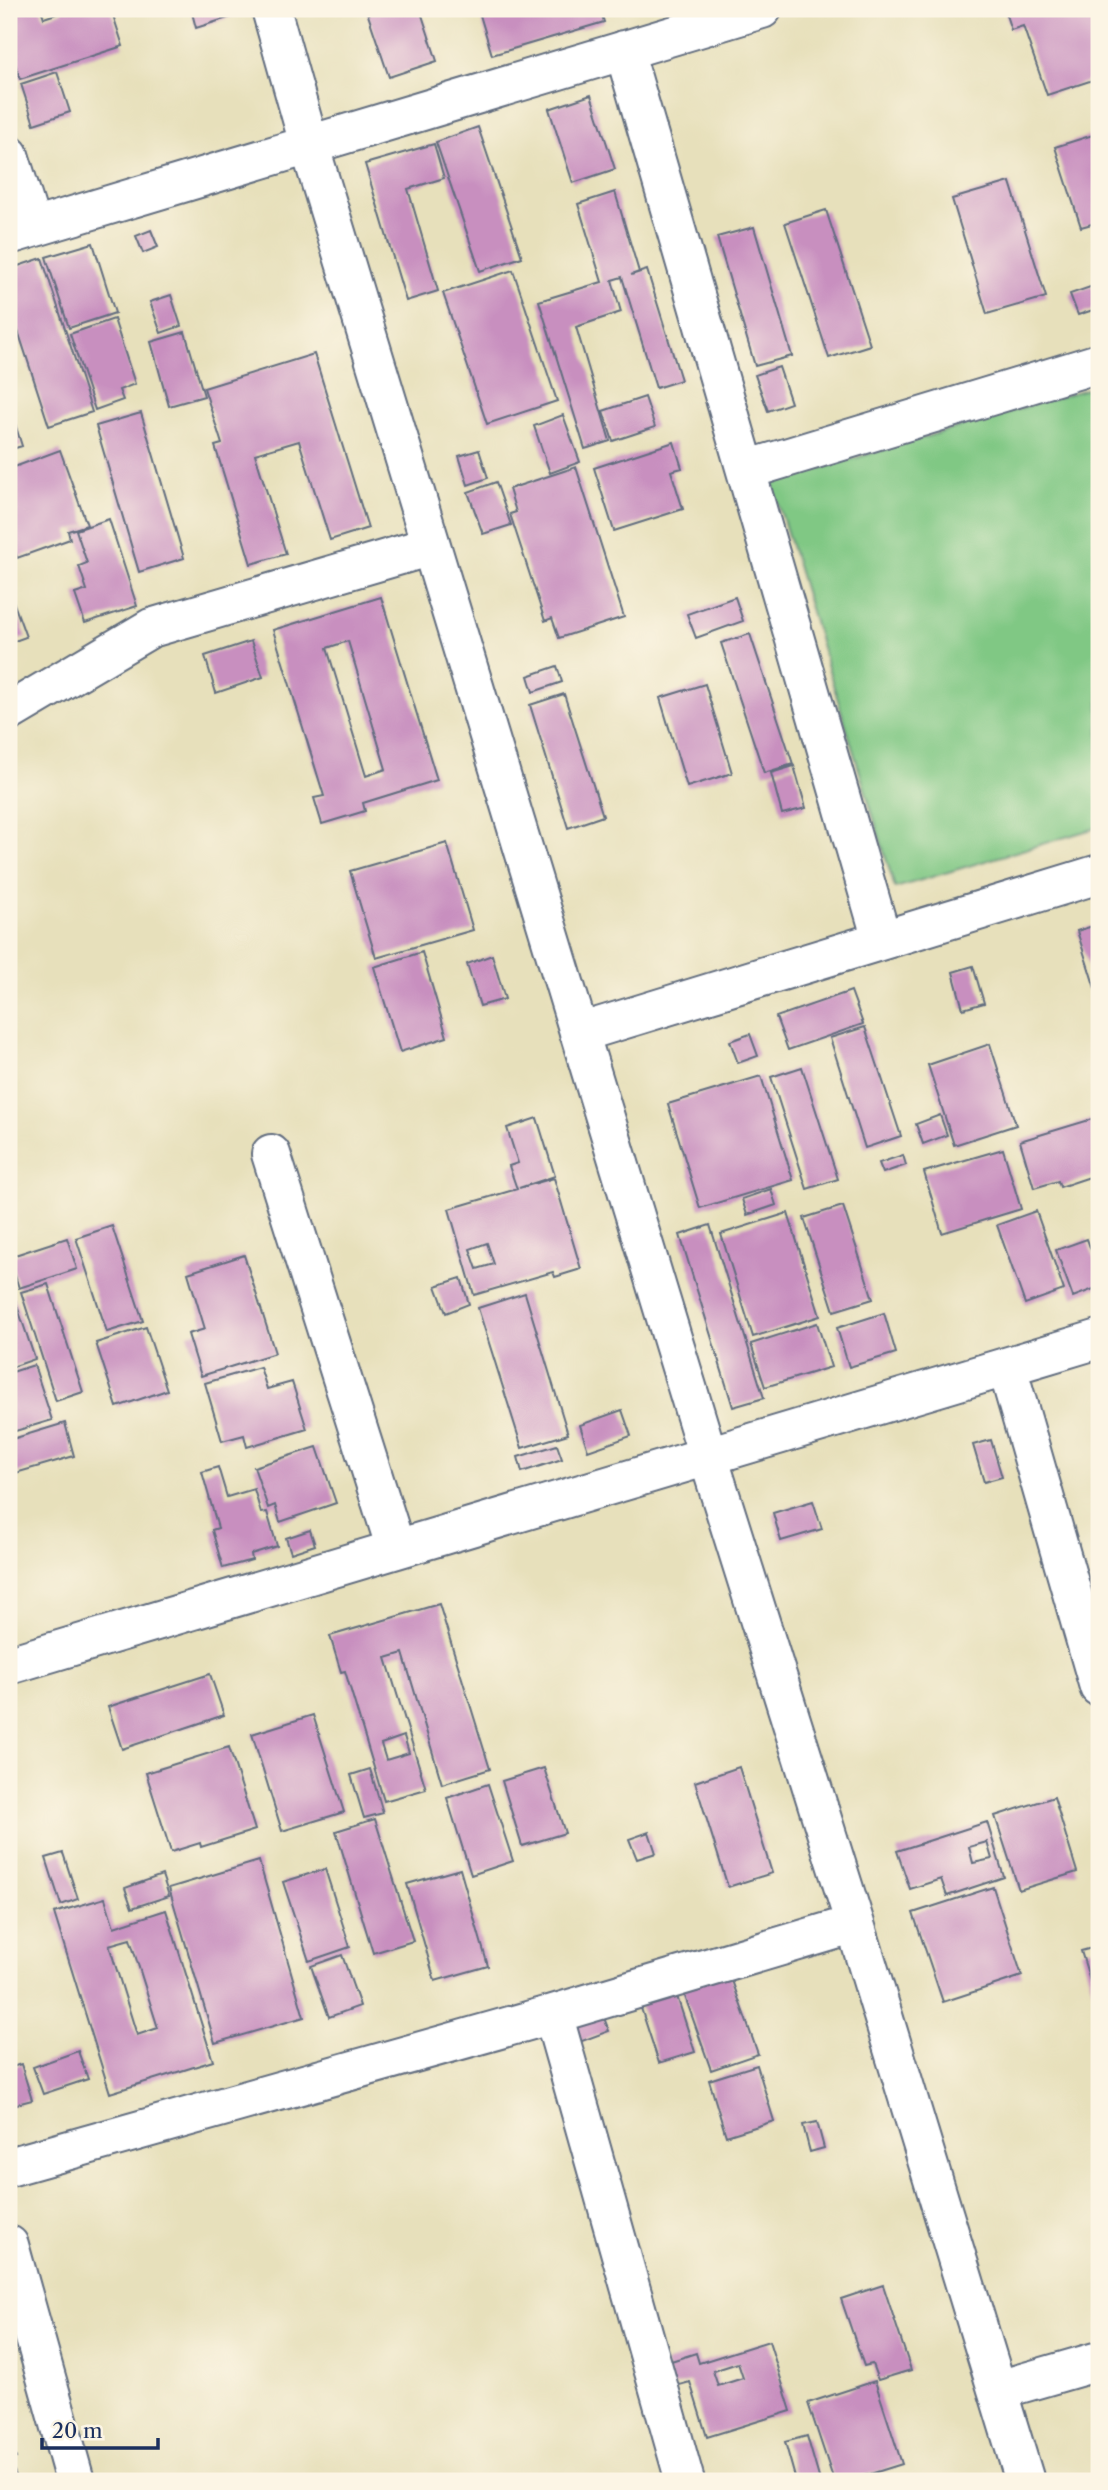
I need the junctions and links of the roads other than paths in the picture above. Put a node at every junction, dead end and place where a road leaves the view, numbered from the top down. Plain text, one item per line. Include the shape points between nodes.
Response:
1 (271, 9) edge
2 (762, 9) edge
3 (624, 50) junction
4 (310, 144) junction
5 (9, 155) edge
6 (20, 231) edge
7 (1099, 363) edge
8 (746, 470) junction
9 (432, 545) junction
10 (9, 712) edge
11 (1099, 874) edge
12 (882, 940) junction
13 (579, 1033) junction
14 (271, 1154) dead end
15 (1099, 1339) edge
16 (1007, 1367) junction
17 (708, 1456) junction
18 (396, 1549) junction
19 (9, 1665) edge
20 (1099, 1687) edge
21 (855, 1924) junction
22 (553, 2014) junction
23 (9, 2167) edge
24 (9, 2245) edge
25 (1099, 2361) edge
26 (998, 2390) junction
27 (75, 2481) edge
28 (685, 2481) edge
29 (1025, 2481) edge

1 - 4 street
2 - 3 street
3 - 4 street
3 - 8 street
4 - 6 street
4 - 9 street
5 - 6 street
7 - 8 street
8 - 12 street
9 - 10 street via 151,628
9 - 13 street
11 - 12 street
12 - 13 street
13 - 17 street
14 - 18 street
15 - 16 street
16 - 17 street
16 - 20 street
17 - 18 street
17 - 21 street
18 - 19 street
21 - 22 street
21 - 26 street
22 - 23 street
22 - 28 street
24 - 27 street
25 - 26 street
26 - 29 street

